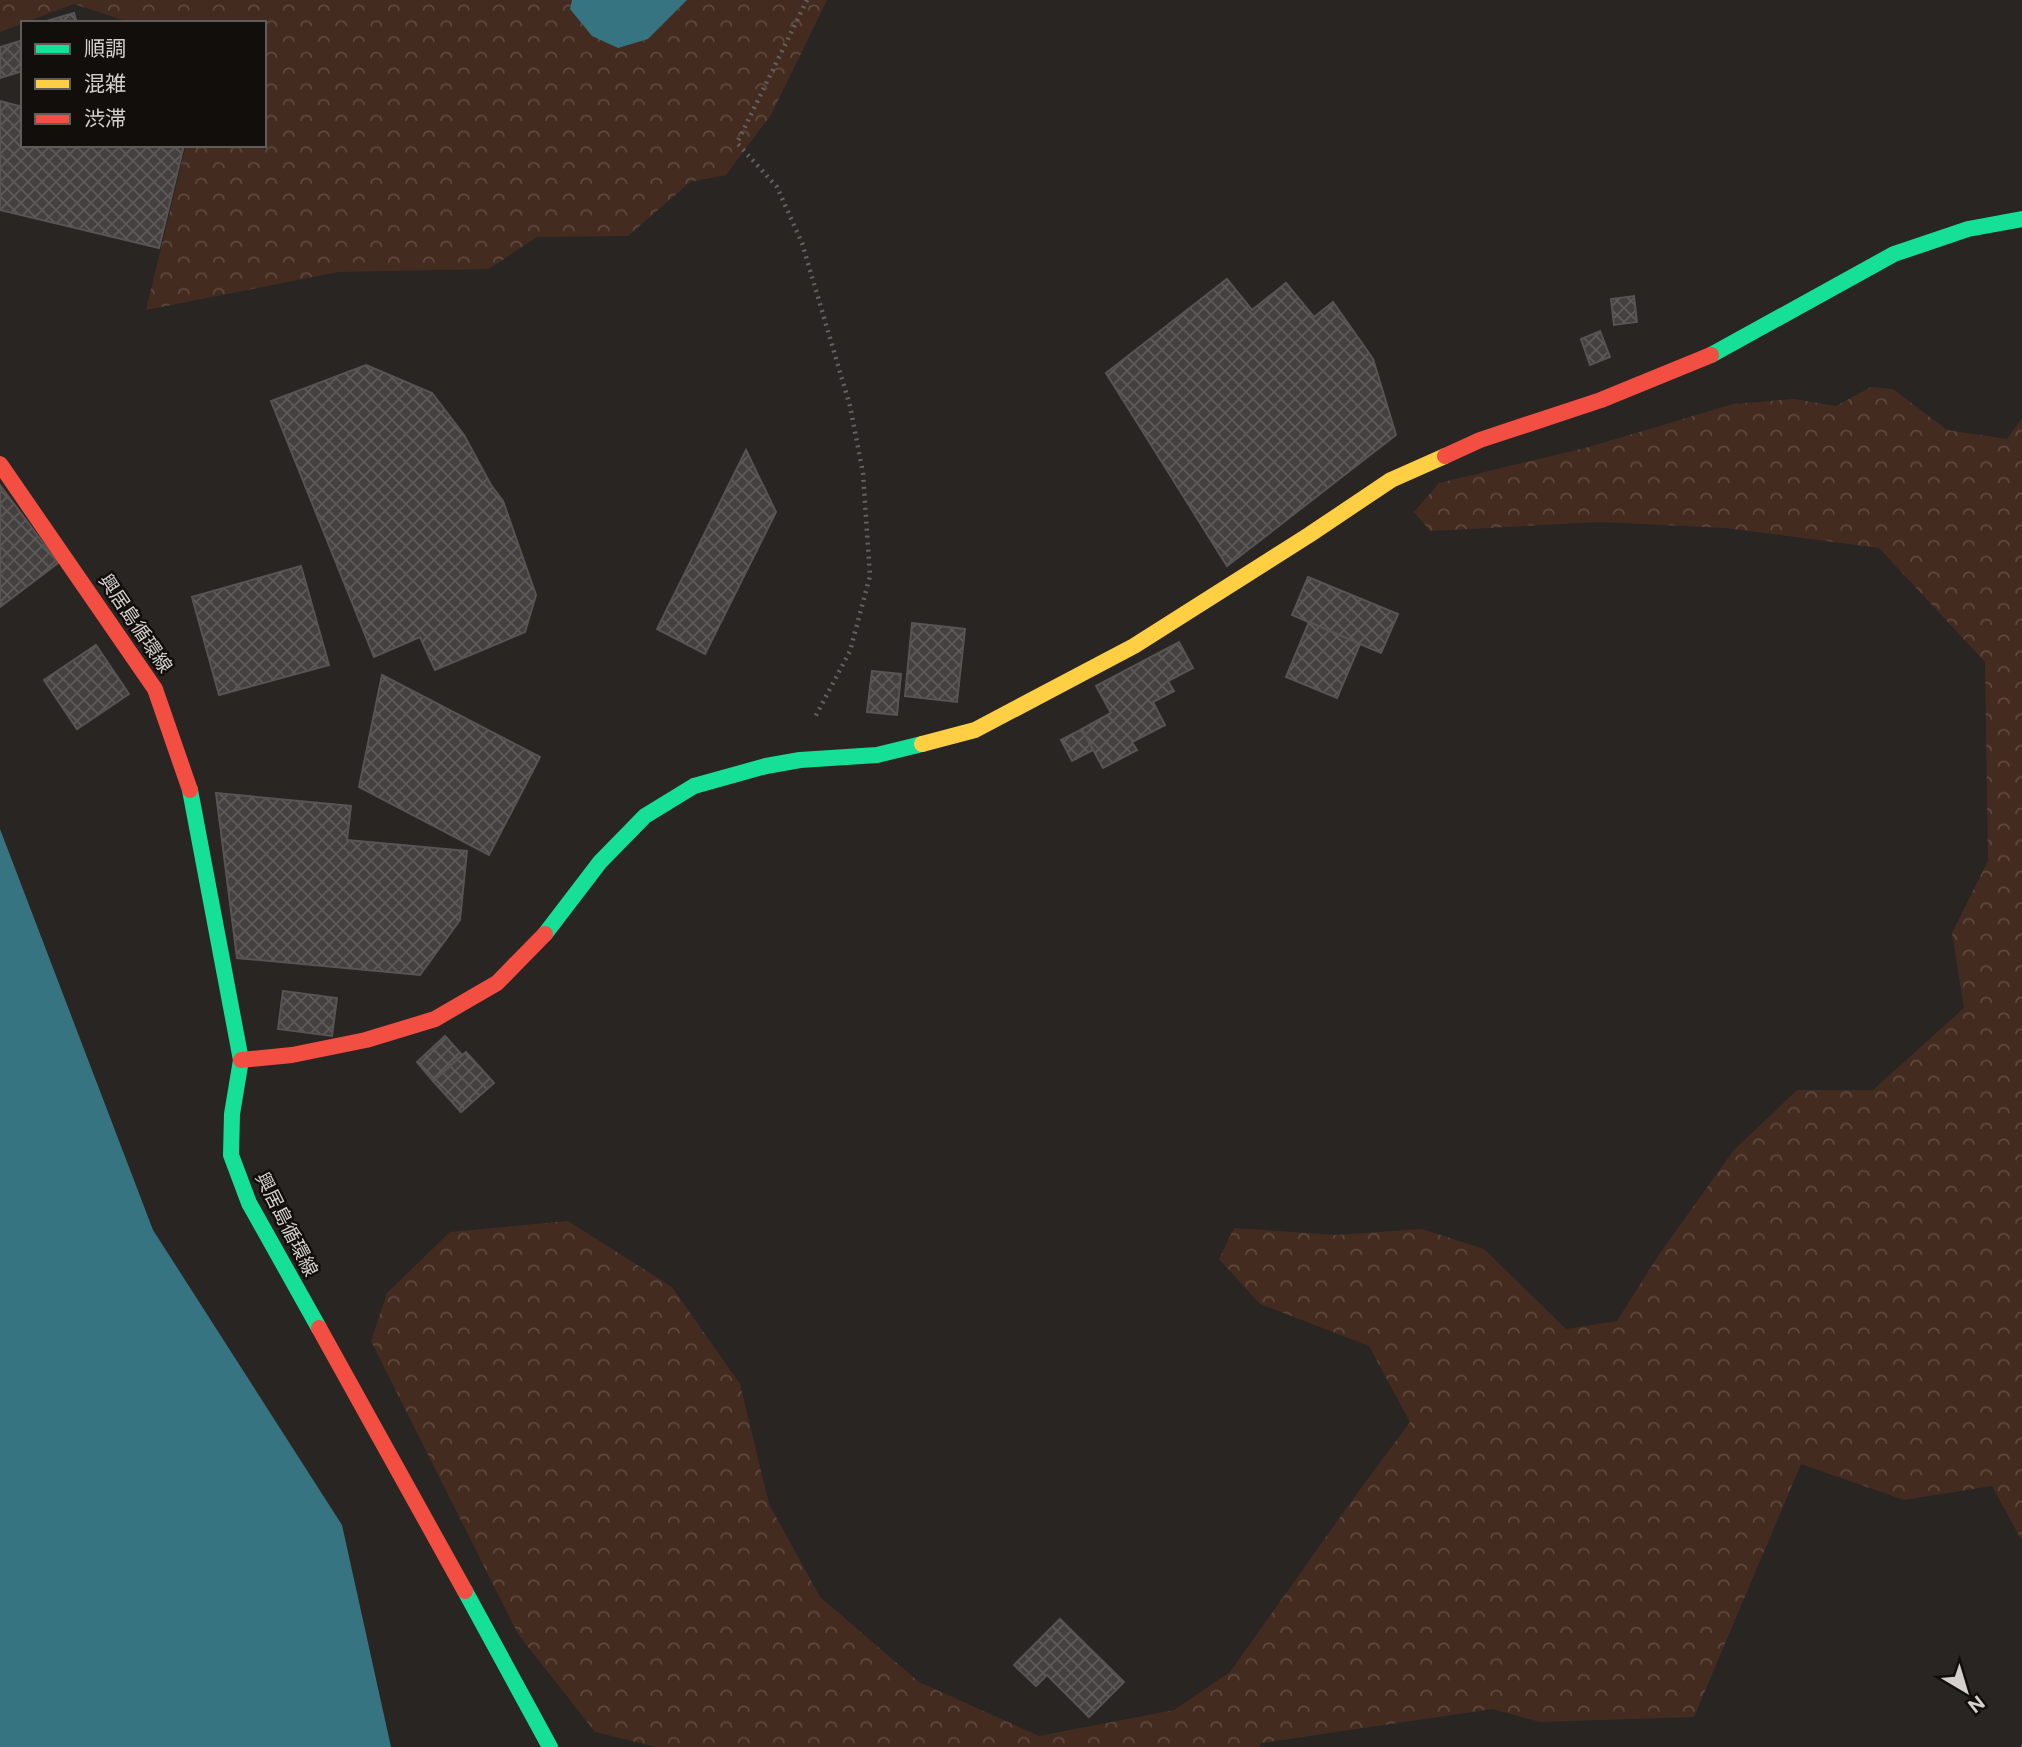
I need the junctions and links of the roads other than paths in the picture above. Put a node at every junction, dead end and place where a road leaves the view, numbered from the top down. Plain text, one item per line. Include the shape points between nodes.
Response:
1 (2022, 219) edge
2 (0, 464) edge
3 (241, 1060) junction
4 (550, 1747) edge

1 - 3 street via 1968,229 1894,254 1703,359 1601,400 1480,440 1391,480 1134,646 975,730 877,755 766,766 694,786 645,816 600,862 547,932 497,983 435,1020 366,1040
2 - 3 street, 興居島循環線 via 155,689 189,786
3 - 4 street, 興居島循環線 via 231,1155 249,1203

